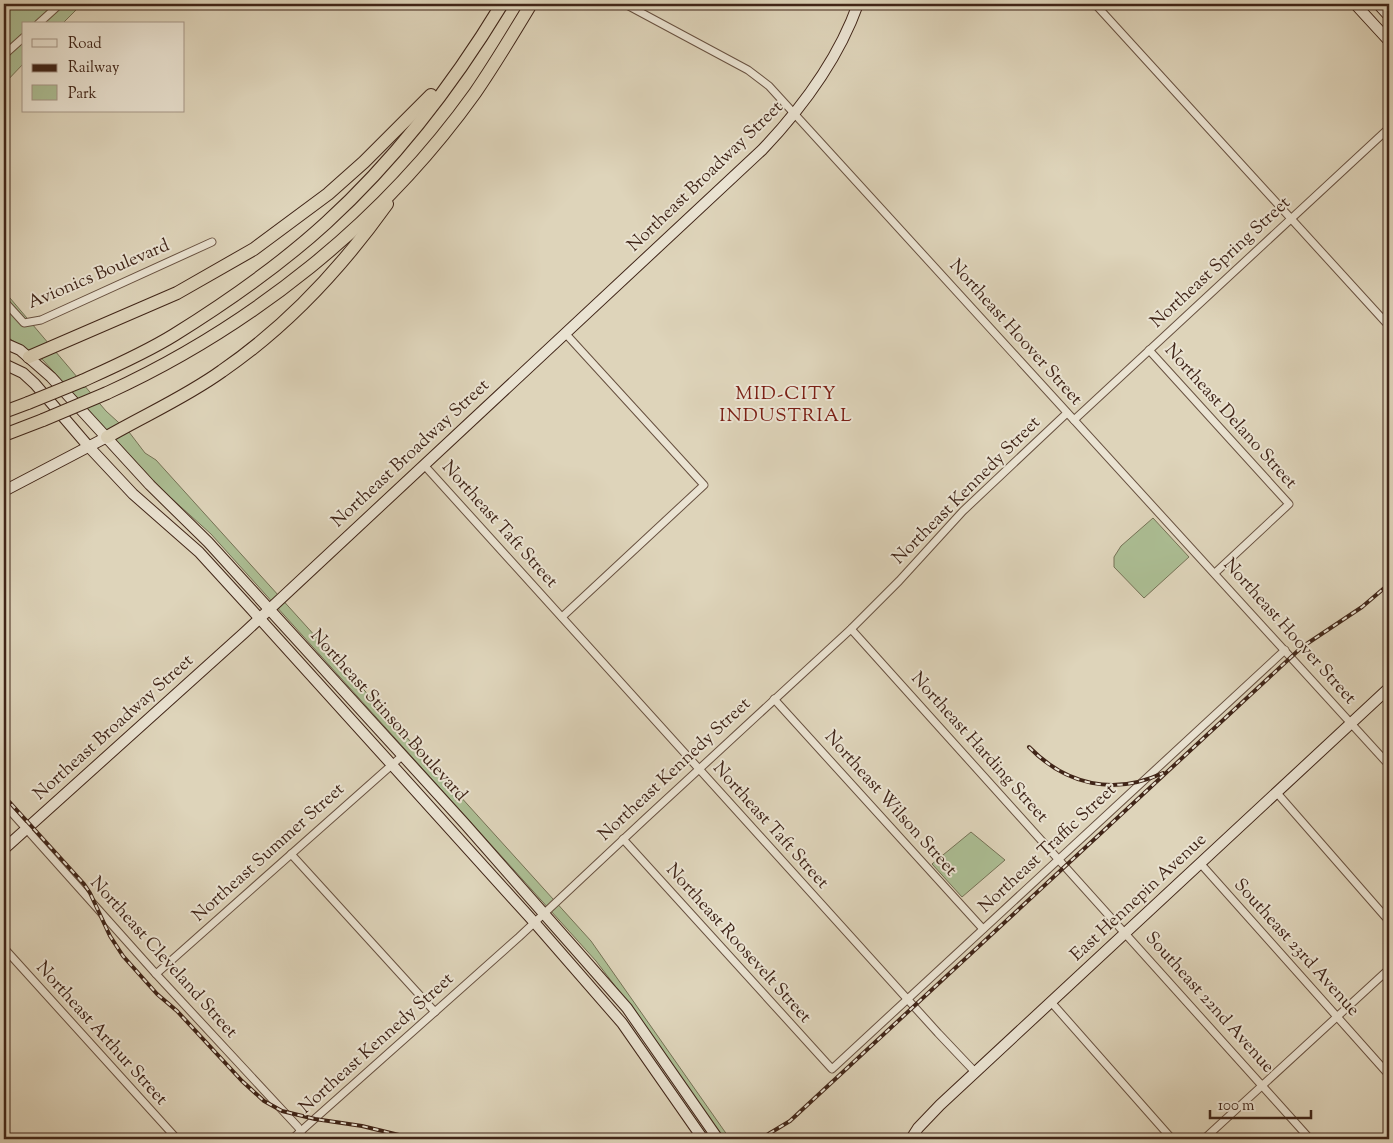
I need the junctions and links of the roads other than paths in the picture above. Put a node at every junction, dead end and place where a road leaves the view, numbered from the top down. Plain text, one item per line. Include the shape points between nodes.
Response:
1 (60, 4) edge
2 (502, 4) edge
3 (531, 4) edge
4 (624, 4) edge
5 (851, 4) edge
6 (858, 4) edge
7 (1094, 4) edge
8 (1355, 4) edge
9 (1378, 4) edge
10 (1389, 16) edge
11 (40, 22) edge
12 (22, 39) edge
13 (1389, 41) edge
14 (4, 55) edge
15 (466, 59) junction
16 (825, 69) junction
17 (795, 114) junction
18 (1389, 128) edge
19 (409, 174) junction
20 (1291, 218) junction
21 (212, 242) dead end
22 (4, 301) edge
23 (1389, 326) edge
24 (565, 333) junction
25 (4, 343) edge
26 (1150, 350) junction
27 (28, 357) junction
28 (5, 366) edge
29 (4, 412) edge
30 (1067, 413) junction
31 (1074, 420) junction
32 (4, 435) edge
33 (107, 436) junction
34 (89, 447) junction
35 (424, 465) junction
36 (4, 491) edge
37 (1215, 573) junction
38 (269, 609) junction
39 (562, 617) junction
40 (259, 618) junction
41 (851, 629) junction
42 (1285, 650) junction
43 (1389, 688) edge
44 (774, 699) junction
45 (1351, 723) junction
46 (403, 755) junction
47 (392, 765) junction
48 (1389, 765) edge
49 (699, 769) junction
50 (1277, 793) junction
51 (4, 804) edge
52 (26, 829) junction
53 (623, 839) junction
54 (4, 849) edge
55 (291, 854) junction
56 (1059, 859) junction
57 (1200, 863) junction
58 (543, 914) junction
59 (1389, 921) edge
60 (534, 922) junction
61 (984, 929) junction
62 (1125, 933) junction
63 (4, 948) edge
64 (1389, 969) edge
65 (156, 974) junction
66 (908, 999) junction
67 (1051, 1002) junction
68 (435, 1012) junction
69 (1337, 1016) junction
70 (832, 1069) joint
71 (975, 1072) junction
72 (1389, 1075) edge
73 (1262, 1086) junction
74 (301, 1132) junction
75 (910, 1137) edge
76 (177, 1139) edge
77 (292, 1139) edge
78 (703, 1139) edge
79 (718, 1139) edge
80 (1172, 1139) edge
81 (1204, 1139) edge
82 (1310, 1139) edge

1 - 11 street
2 - 15 highway
3 - 19 highway via 474,94
4 - 17 street, Northeast Hoover Street via 758,77
5 - 16 main road, Northeast Broadway Street
6 - 16 main road, Northeast Broadway Street via 840,46
7 - 20 street
8 - 13 main road
9 - 10 main road
12 - 14 street
15 - 27 highway via 364,162 328,194 254,249 177,293
15 - 29 highway, bridge via 380,169 327,222 253,282 173,335 82,382
16 - 17 main road, Northeast Broadway Street
17 - 24 main road, Northeast Broadway Street via 753,159
17 - 30 street, Northeast Hoover Street
18 - 20 street, Northeast Spring Street
19 - 32 highway, bridge via 312,266 271,298 188,352 107,394
19 - 33 highway via 365,236 278,326 222,371 168,405
20 - 23 street
20 - 26 street, Northeast Spring Street
21 - 22 street, Avionics Boulevard via 41,320 24,323
24 - 35 main road, Northeast Broadway Street
24 - 39 street via 704,485
25 - 27 main road, Northeast Stinson Boulevard
26 - 31 street, Northeast Spring Street
26 - 37 street, Northeast Delano Street via 1289,504
27 - 28 main road
27 - 33 main road, Northeast Stinson Boulevard
28 - 34 main road, Northeast Stinson Boulevard via 23,373 35,384
30 - 31 street, Northeast Hoover Street
30 - 41 street, Northeast Kennedy Street via 958,516
31 - 37 street, Northeast Hoover Street
33 - 34 main road
33 - 38 main road, Northeast Stinson Boulevard
34 - 36 main road
34 - 40 main road, Northeast Stinson Boulevard via 146,507 199,552
35 - 38 main road, Northeast Broadway Street
35 - 39 street, Northeast Taft Street
37 - 42 street, Northeast Hoover Street
38 - 40 main road, Northeast Broadway Street
38 - 46 main road, Northeast Stinson Boulevard
39 - 49 street, Northeast Taft Street
40 - 47 main road, Northeast Stinson Boulevard
40 - 52 main road, Northeast Broadway Street
41 - 44 street, Northeast Kennedy Street
41 - 56 street, Northeast Harding Street
42 - 45 street, Northeast Hoover Street
42 - 56 street, Northeast Traffic Street
43 - 45 main road, East Hennepin Avenue
44 - 49 street, Northeast Kennedy Street
44 - 61 street, Northeast Wilson Street
45 - 48 street, Northeast Hoover Street
45 - 50 main road, East Hennepin Avenue
46 - 47 street, Northeast Summer Street
46 - 58 main road, Northeast Stinson Boulevard
47 - 55 street, Northeast Summer Street
47 - 60 main road, Northeast Stinson Boulevard
49 - 53 street, Northeast Kennedy Street
49 - 66 street, Northeast Taft Street
50 - 57 main road, East Hennepin Avenue
50 - 59 street
51 - 52 street, Northeast Cleveland Street
52 - 54 main road, Northeast Broadway Street
52 - 65 street, Northeast Cleveland Street
53 - 58 street, Northeast Kennedy Street
53 - 70 street, Northeast Roosevelt Street
55 - 65 street, Northeast Summer Street
55 - 68 street
56 - 61 street, Northeast Traffic Street
56 - 62 street, Northeast Harding Street
57 - 62 main road, East Hennepin Avenue
57 - 69 street, Southeast 23rd Avenue
58 - 60 street, Northeast Kennedy Street
58 - 79 main road, Northeast Stinson Boulevard via 627,1008
60 - 68 street, Northeast Kennedy Street
60 - 78 main road, Northeast Stinson Boulevard via 622,1023
61 - 66 street, Northeast Traffic Street
62 - 67 main road, East Hennepin Avenue
62 - 73 street, Southeast 22nd Avenue
63 - 76 street, Northeast Arthur Street
64 - 69 street
65 - 74 street, Northeast Cleveland Street
66 - 70 street, Northeast Traffic Street
66 - 71 street, Northeast Taft Street
67 - 71 main road, East Hennepin Avenue
67 - 80 street
68 - 74 street, Northeast Kennedy Street
69 - 72 street, Southeast 23rd Avenue
69 - 73 street
71 - 75 main road, East Hennepin Avenue
73 - 81 street
73 - 82 street, Southeast 22nd Avenue
74 - 77 street, Northeast Kennedy Street

